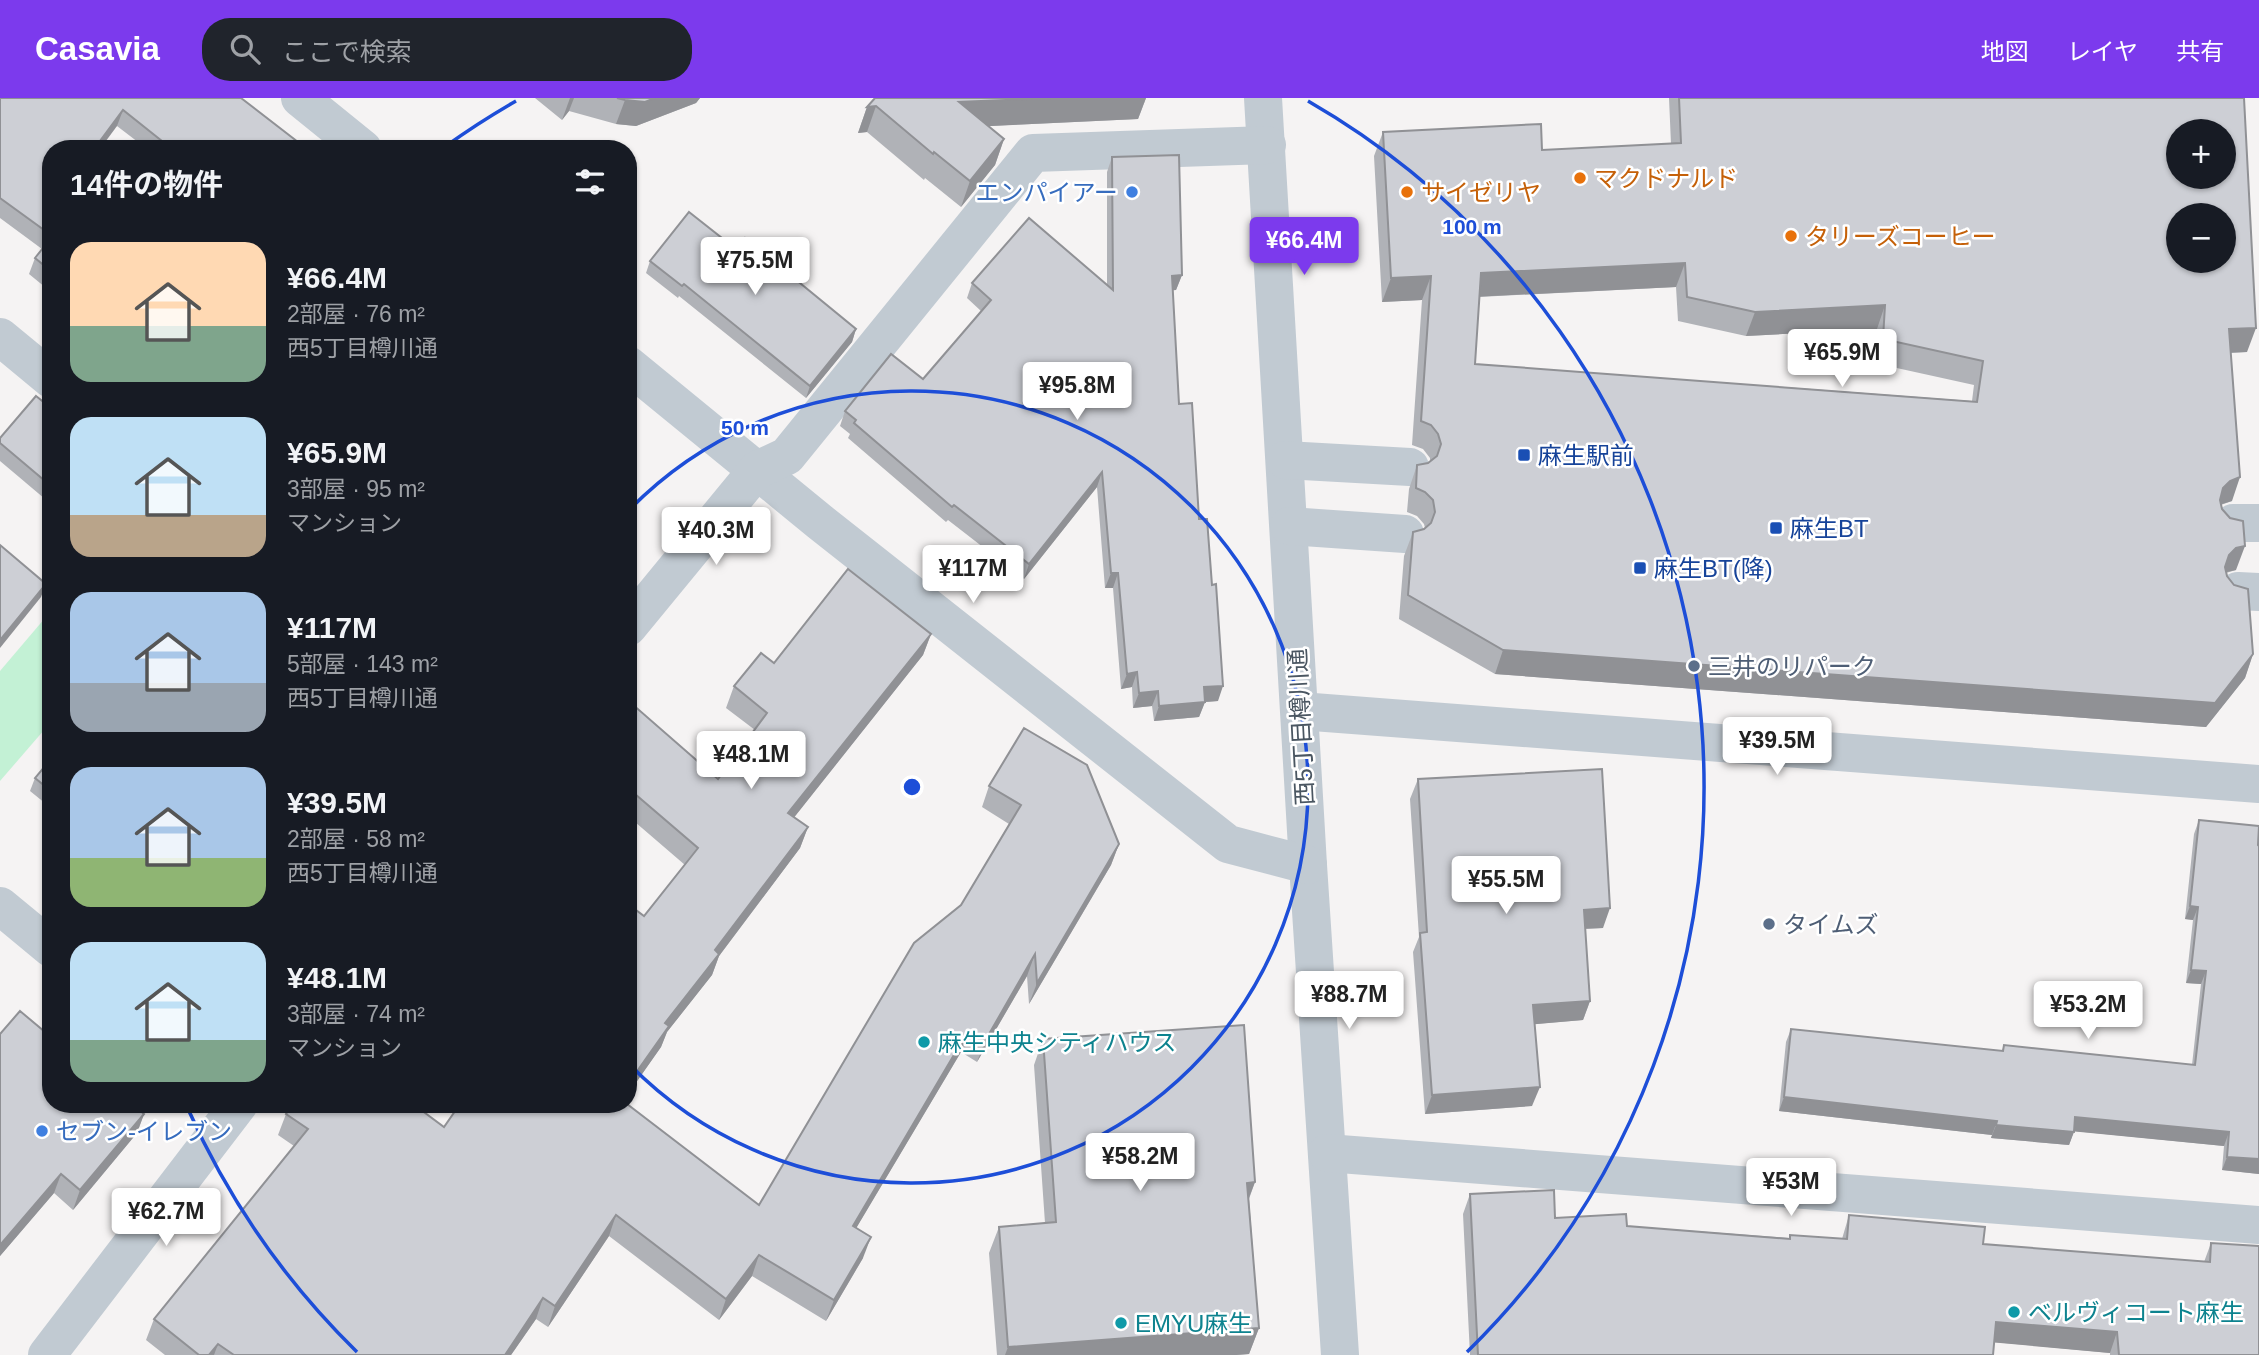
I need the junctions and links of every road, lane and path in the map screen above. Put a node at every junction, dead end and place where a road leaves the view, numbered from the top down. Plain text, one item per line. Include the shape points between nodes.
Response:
1 (300, 98) edge
2 (1263, 98) edge
3 (352, 140) edge
4 (1267, 145) junction
5 (0, 337) edge
6 (42, 372) edge
7 (637, 372) edge
8 (1285, 460) junction
9 (1410, 467) dead end
10 (757, 470) junction
11 (1289, 526) junction
12 (1405, 534) dead end
13 (637, 616) edge
14 (1300, 711) junction
15 (2259, 784) edge
16 (1308, 865) junction
17 (0, 906) edge
18 (42, 941) edge
19 (232, 1113) edge
20 (1327, 1153) junction
21 (2259, 1224) edge
22 (47, 1355) edge
23 (1340, 1355) edge

1 - 3 street
2 - 4 street, 西5丁目樽川通
4 - 8 street, 西5丁目樽川通
4 - 10 street via 1033,153 787,456
5 - 6 street
7 - 10 street
8 - 9 street
8 - 11 street, 西5丁目樽川通
10 - 13 street
10 - 16 street via 1228,844
11 - 12 street
11 - 14 street, 西5丁目樽川通
14 - 15 street
14 - 16 street, 西5丁目樽川通
16 - 20 street, 西5丁目樽川通
17 - 18 street
19 - 22 street
20 - 21 street
20 - 23 street, 西5丁目樽川通

